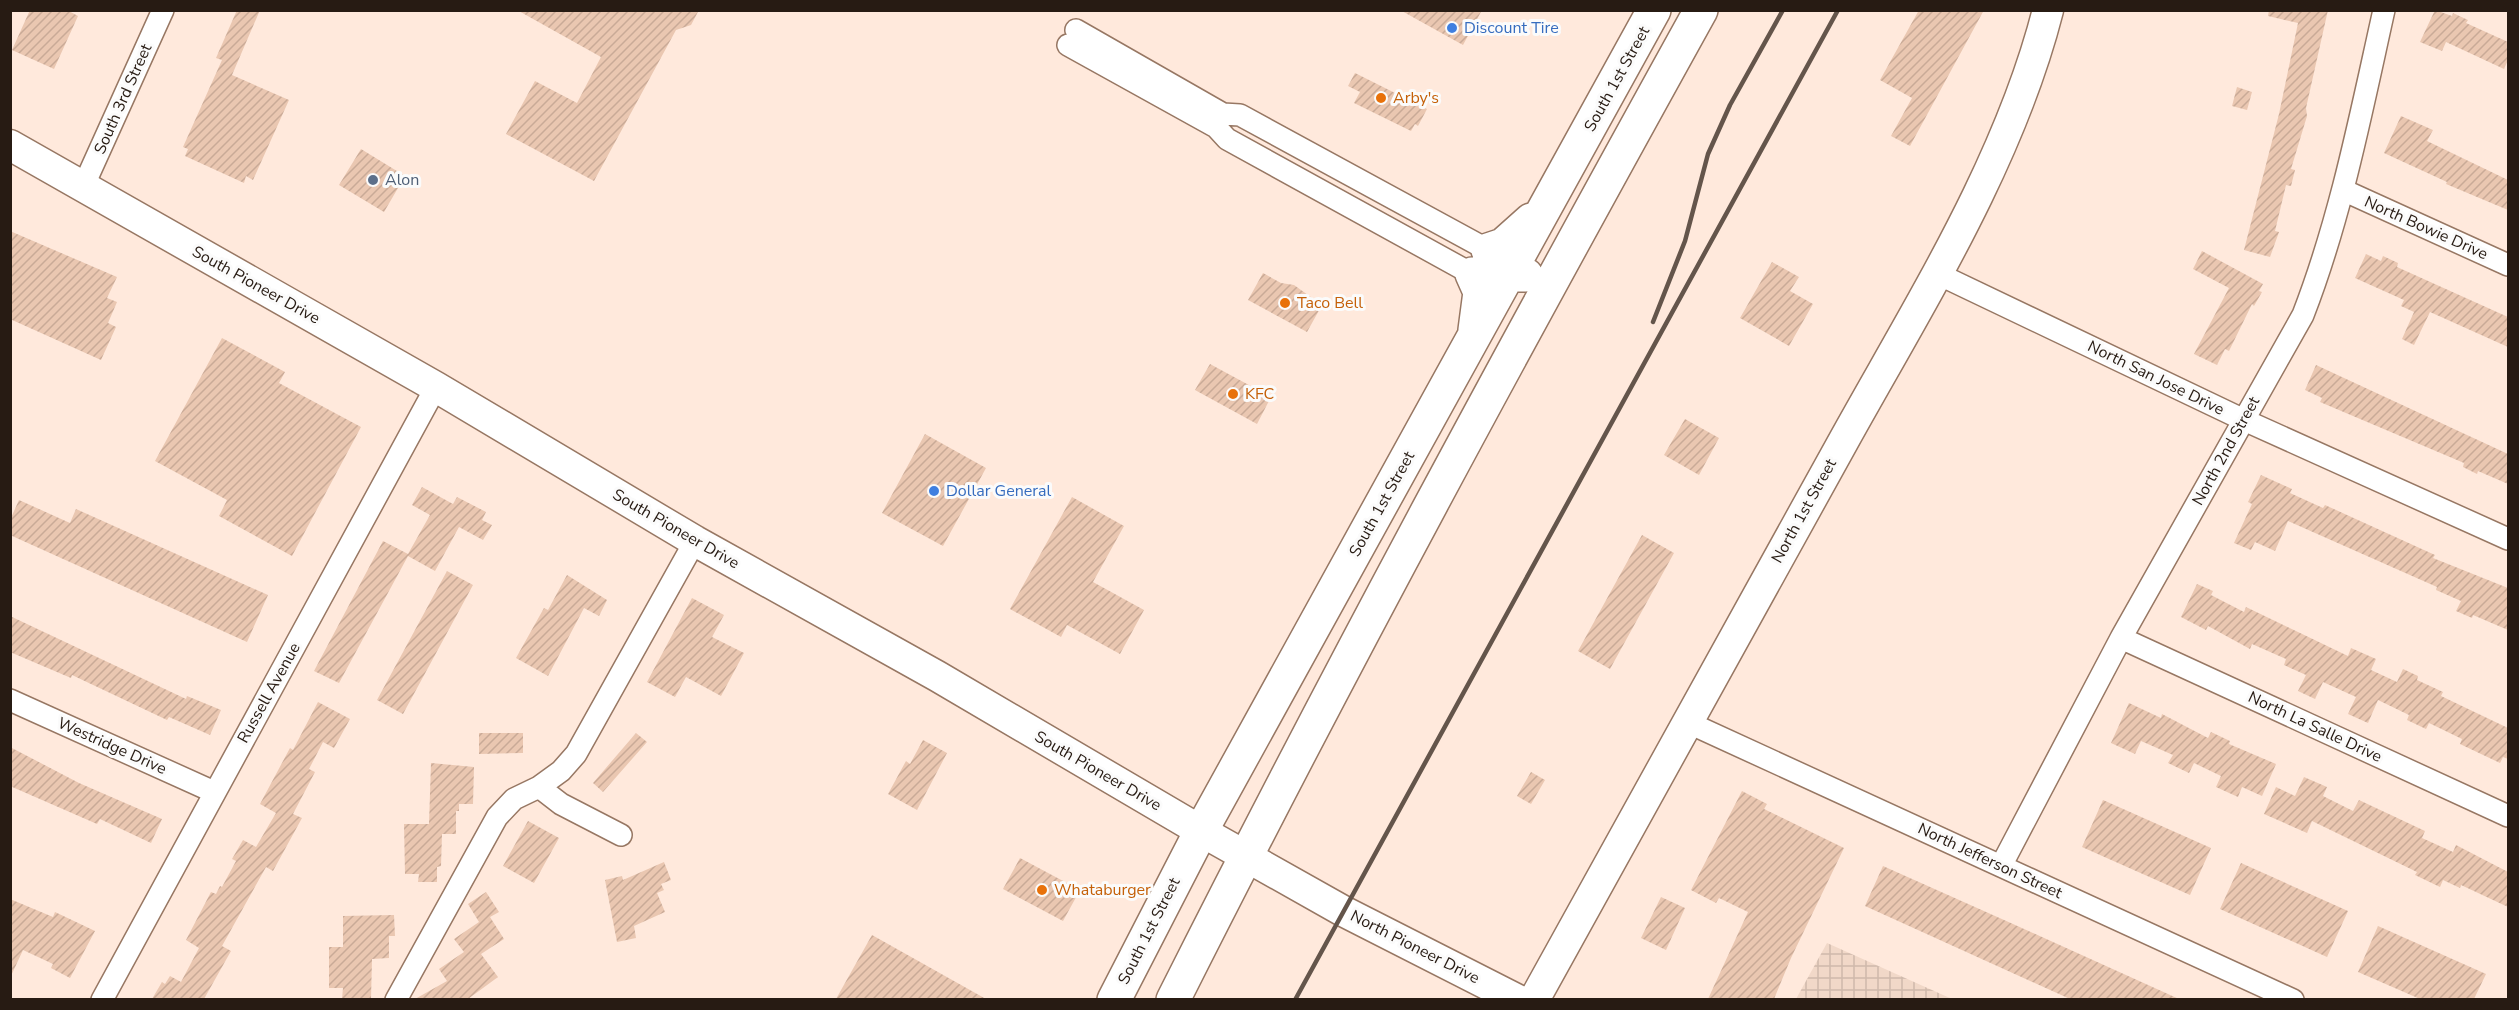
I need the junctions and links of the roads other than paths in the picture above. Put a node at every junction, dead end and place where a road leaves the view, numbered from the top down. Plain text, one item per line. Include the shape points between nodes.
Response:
1 (163, 10) edge
2 (1654, 10) edge
3 (1701, 10) edge
4 (2048, 10) edge
5 (2384, 10) edge
6 (10, 145) edge
7 (83, 187) junction
8 (2343, 190) junction
9 (1561, 263) junction
10 (2508, 265) edge
11 (1498, 270) junction
12 (1936, 273) junction
13 (1521, 337) junction
14 (436, 387) junction
15 (2244, 420) junction
16 (2508, 539) edge
17 (695, 542) junction
18 (2121, 638) junction
19 (10, 700) edge
20 (1687, 722) junction
21 (539, 787) junction
22 (214, 792) junction
23 (2508, 816) edge
24 (1201, 831) junction
25 (621, 835) dead end
26 (1246, 856) junction
27 (2001, 866) junction
28 (1343, 911) joint
29 (102, 999) edge
30 (396, 999) edge
31 (1114, 999) edge
32 (1173, 999) edge
33 (1518, 999) edge
34 (1534, 999) edge
35 (2293, 999) edge

1 - 7 street, South 3rd Street
2 - 11 main road, South 1st Street via 1551,199
3 - 9 main road
4 - 12 street, North 1st Street via 2006,139
5 - 8 street, North 2nd Street
6 - 7 street, South Pioneer Drive
7 - 14 street, South Pioneer Drive
8 - 10 street, North Bowie Drive
8 - 15 street, North 2nd Street via 2321,269 2303,315
9 - 11 main road via 1533,274
9 - 13 main road
11 - 11 street via 1227,139 1216,127 1072,38 1223,114 1240,115
11 - 13 main road via 1520,289
11 - 24 main road, South 1st Street via 1473,340
12 - 15 street, North San Jose Drive
12 - 20 street, North 1st Street
13 - 26 main road
14 - 17 street, South Pioneer Drive
14 - 22 street, Russell Avenue
15 - 16 street, North San Jose Drive
15 - 18 street, North 2nd Street
17 - 21 street via 576,754
17 - 24 street, South Pioneer Drive via 936,676
18 - 23 street, North La Salle Drive
18 - 27 street, North 2nd Street
19 - 22 street, Westridge Drive
20 - 27 street, North Jefferson Street
20 - 34 street, North 1st Street
21 - 25 street via 561,804
21 - 30 street via 514,799 497,817
22 - 29 street, Russell Avenue
24 - 26 street, South Pioneer Drive
24 - 31 main road, South 1st Street
26 - 28 street, South Pioneer Drive
26 - 32 main road
27 - 35 street, North Jefferson Street
28 - 33 street, North Pioneer Drive

